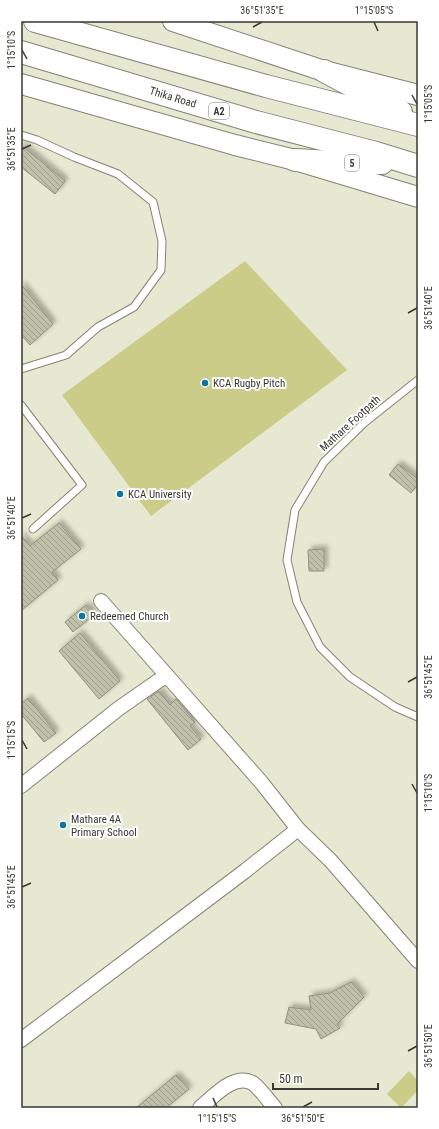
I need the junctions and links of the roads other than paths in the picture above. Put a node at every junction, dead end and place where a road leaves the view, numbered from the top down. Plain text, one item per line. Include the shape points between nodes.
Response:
1 (35, 21) edge
2 (173, 21) edge
3 (21, 52) edge
4 (324, 71) junction
5 (21, 84) edge
6 (418, 95) edge
7 (418, 121) edge
8 (418, 125) edge
9 (21, 135) edge
10 (295, 160) junction
11 (414, 165) edge
12 (418, 197) edge
13 (21, 369) edge
14 (418, 380) edge
15 (21, 405) edge
16 (33, 529) dead end
17 (101, 601) dead end
18 (167, 676) junction
19 (418, 717) edge
20 (21, 786) edge
21 (298, 829) junction
22 (418, 961) edge
23 (21, 1040) edge
24 (200, 1108) edge
25 (275, 1108) edge

1 - 8 highway via 266,86
2 - 4 main road
3 - 11 highway, Thika Road / A2 via 256,122
4 - 6 main road
4 - 7 highway
5 - 10 main road
9 - 13 lane via 118,174 153,202 162,241 161,270 134,307 98,327 66,355
10 - 11 highway, 5
10 - 12 main road
14 - 19 lane, Mathare Footpath via 364,423 324,462 295,510 287,560 297,602 320,647 350,677 396,707
15 - 16 lane via 82,485
17 - 18 street
18 - 20 street via 118,709
18 - 21 street via 261,782
21 - 22 street via 331,861
21 - 23 street
24 - 25 street via 236,1081 245,1081 253,1083

